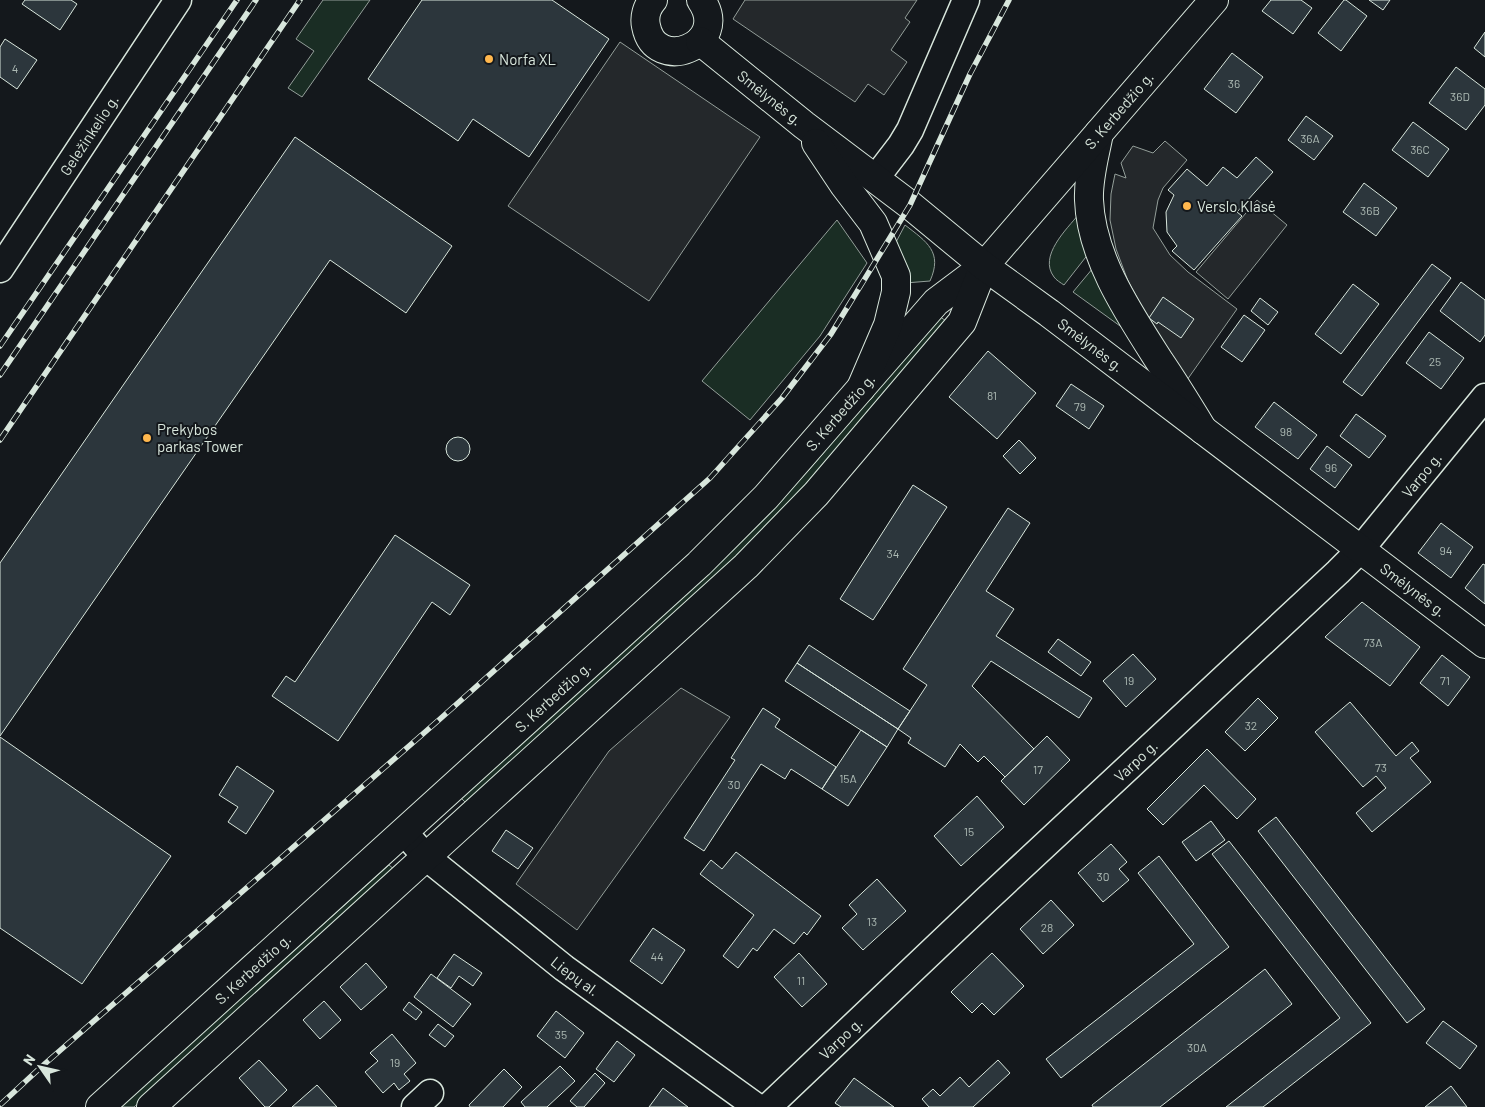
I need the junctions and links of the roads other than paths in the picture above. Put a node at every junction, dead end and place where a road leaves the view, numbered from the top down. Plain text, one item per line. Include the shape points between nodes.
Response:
1 (178, 0) edge
2 (701, 0) edge
3 (966, 0) edge
4 (1214, 0) edge
5 (650, 1) edge
6 (700, 41) junction
7 (804, 125) junction
8 (1100, 131) junction
9 (875, 179) junction
10 (984, 266) junction
11 (0, 269) edge
12 (861, 388) junction
13 (1485, 397) edge
14 (1203, 431) junction
15 (1360, 550) junction
16 (1485, 644) edge
17 (404, 832) junction
18 (426, 857) junction
19 (100, 1107) edge
20 (152, 1107) edge
21 (757, 1107) edge
22 (768, 1107) edge

1 - 11 street, Geležinkelio g.
2 - 6 main road via 708,15 708,24
3 - 9 street via 910,130
4 - 8 main road, S. Kerbedžio g.
5 - 6 main road via 645,19 654,42 669,51 686,50
6 - 7 main road, Smėlynės g.
7 - 9 main road, Smėlynės g.
7 - 12 main road via 873,223 896,276 896,292 888,325
8 - 10 main road, S. Kerbedžio g.
8 - 14 main road via 1089,181 1091,218 1098,244 1130,314
9 - 10 main road, Smėlynės g.
10 - 12 main road, S. Kerbedžio g. via 936,302
10 - 14 main road, Smėlynės g.
10 - 18 main road, S. Kerbedžio g. via 962,322 816,494 746,566
12 - 17 main road, S. Kerbedžio g. via 766,497 699,564
13 - 15 street, Varpo g.
14 - 15 main road, Smėlynės g.
15 - 16 main road, Smėlynės g.
15 - 22 street, Varpo g.
17 - 18 street, Liepų al.
17 - 19 main road, S. Kerbedžio g.
18 - 20 main road, S. Kerbedžio g.
18 - 21 street, Liepų al. via 564,968

